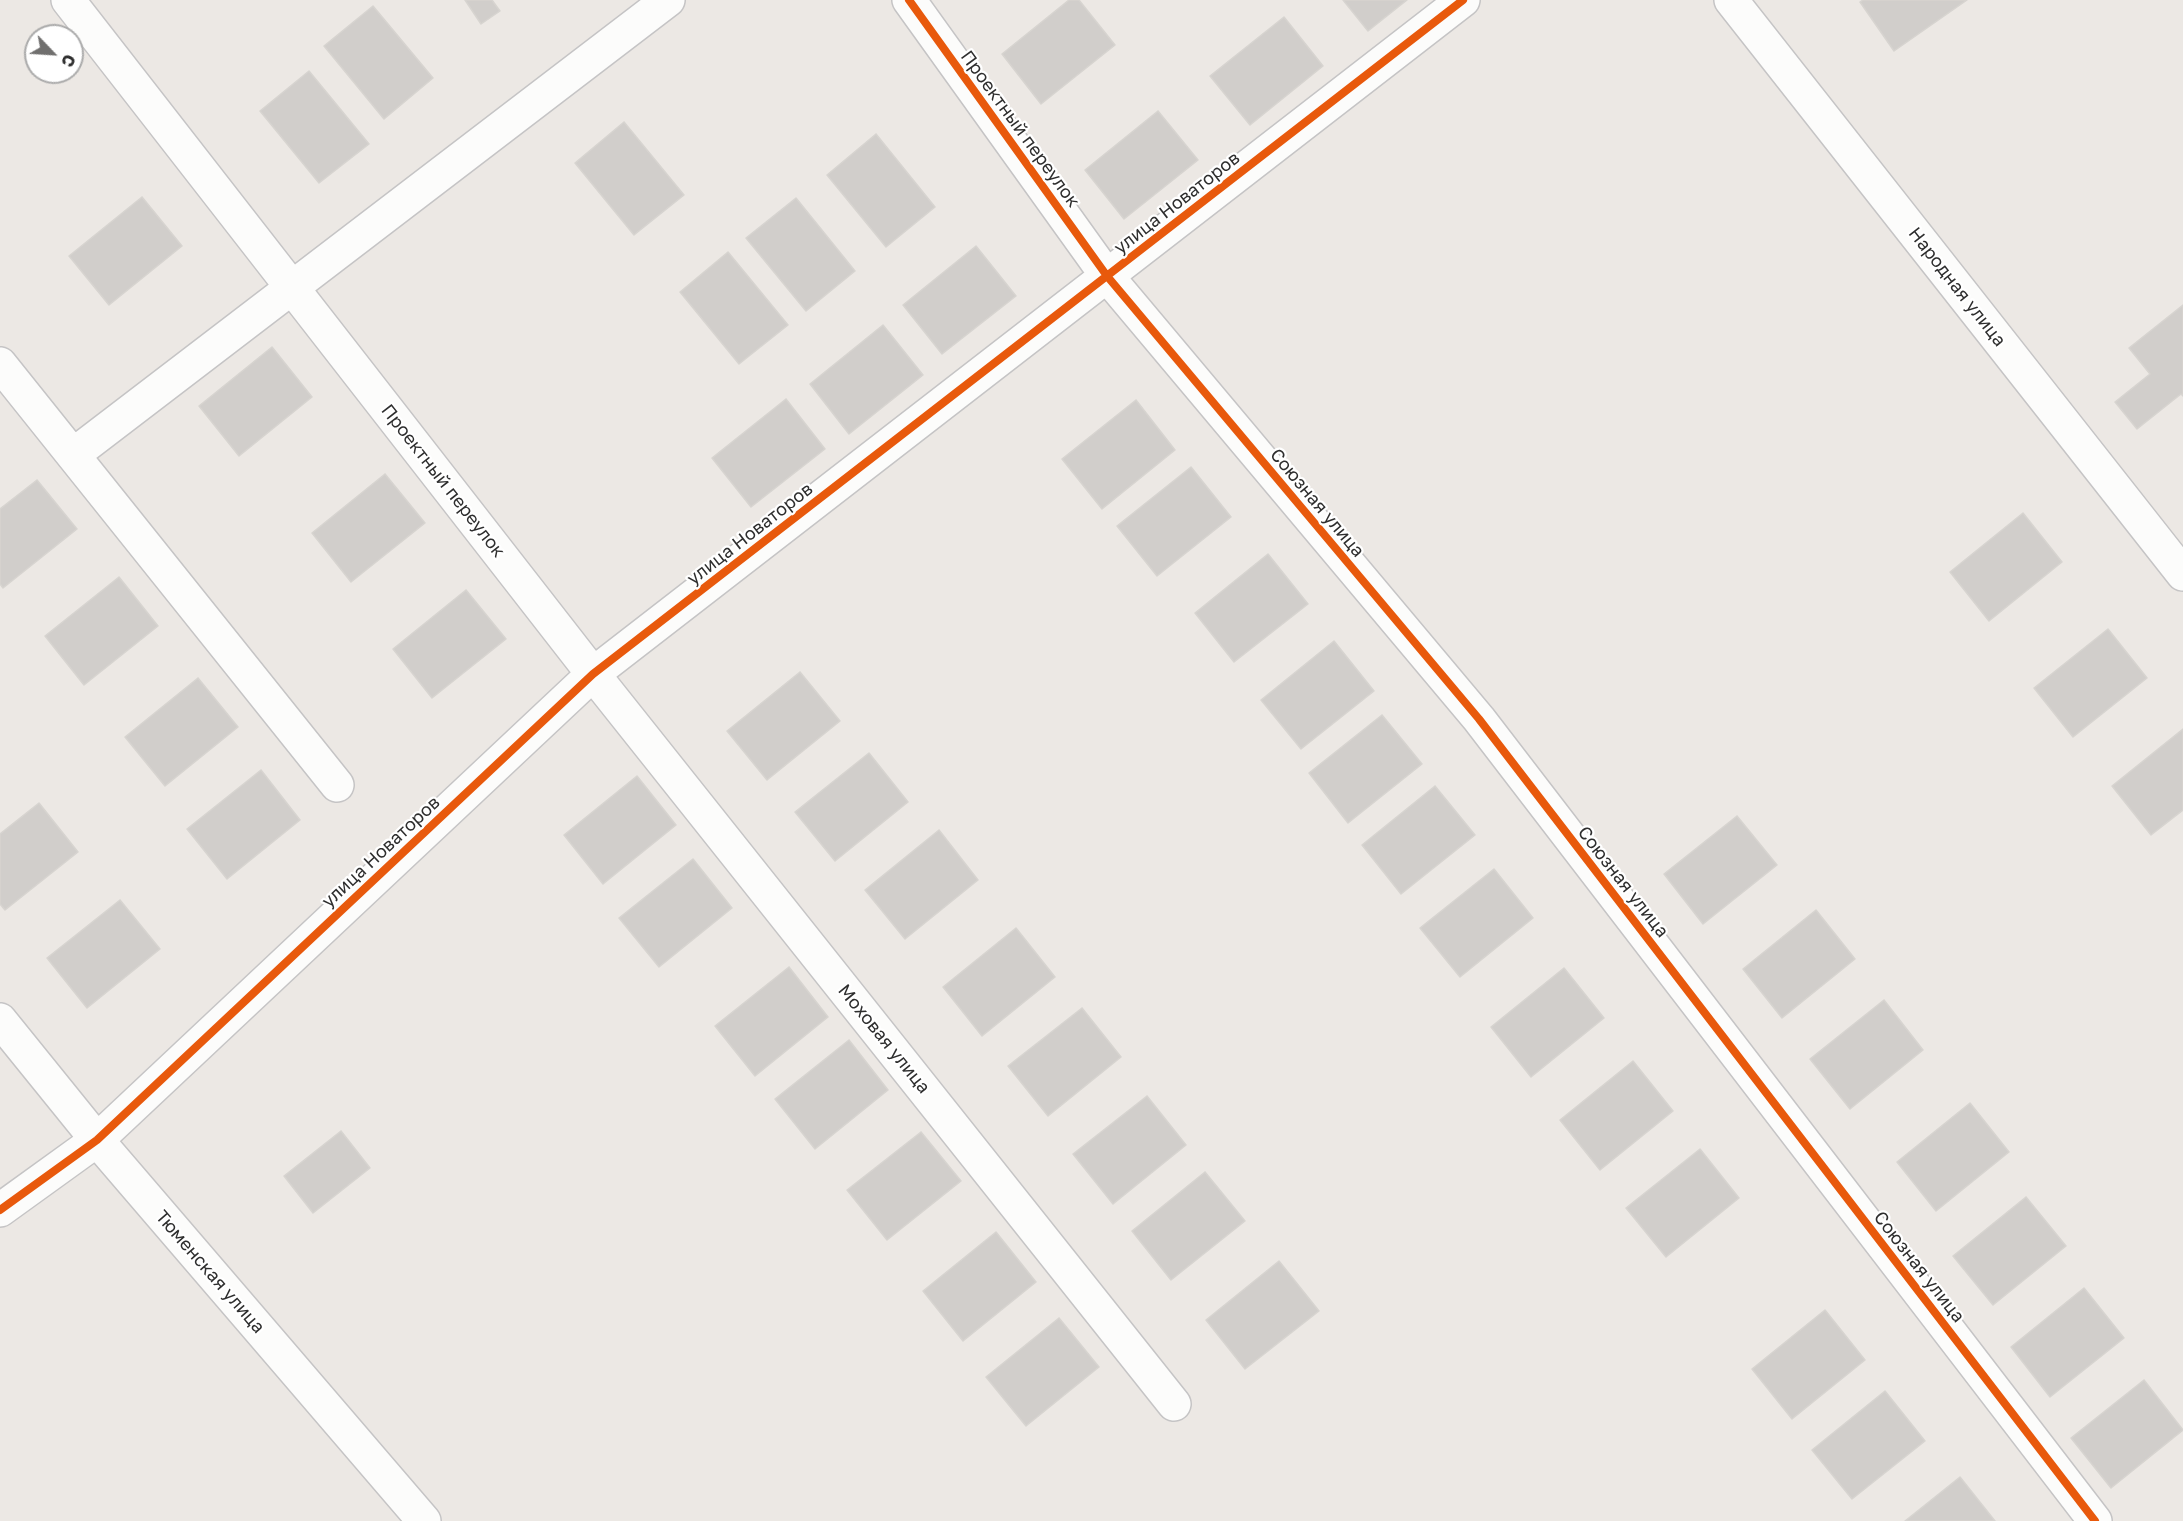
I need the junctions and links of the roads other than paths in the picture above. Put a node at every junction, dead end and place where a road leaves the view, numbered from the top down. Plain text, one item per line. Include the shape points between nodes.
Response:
1 (68, 0) edge
2 (669, 0) edge
3 (909, 0) edge
4 (1463, 0) edge
5 (1731, 0) edge
6 (1107, 276) junction
7 (292, 288) junction
8 (0, 364) edge
9 (74, 455) junction
10 (2183, 574) edge
11 (593, 674) junction
12 (337, 785) dead end
13 (0, 1020) edge
14 (97, 1140) junction
15 (0, 1210) edge
16 (1174, 1404) dead end
17 (424, 1521) edge
18 (2095, 1521) edge

1 - 7 street, Проектный переулок
2 - 7 street
3 - 6 street, Проектный переулок
4 - 6 street, улица Новаторов
5 - 10 street, Народная улица
6 - 11 street, улица Новаторов
6 - 18 street, Союзная улица via 1479,719
7 - 9 street
7 - 11 street, Проектный переулок
8 - 9 street
9 - 12 street
11 - 14 street, улица Новаторов
11 - 16 street, Моховая улица
13 - 14 street, Тюменская улица
14 - 15 street, улица Новаторов
14 - 17 street, Тюменская улица

